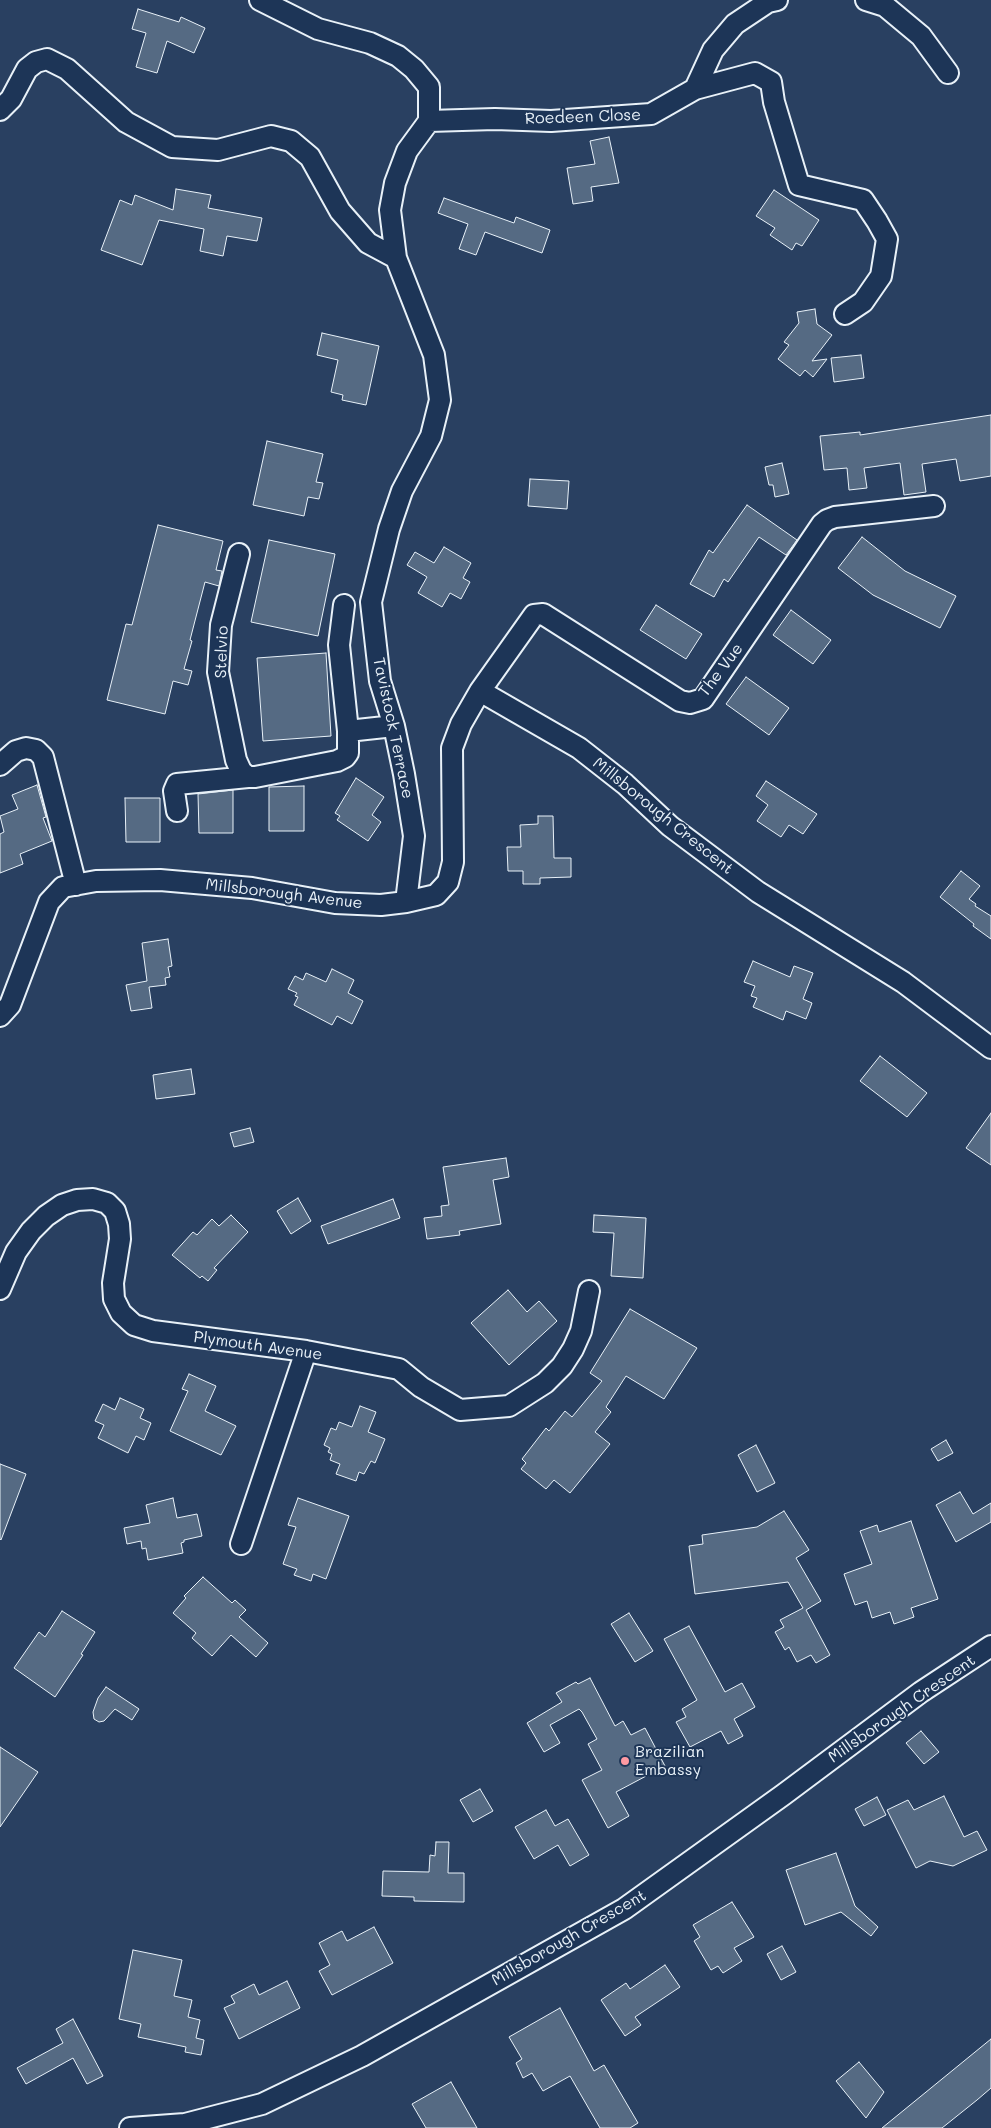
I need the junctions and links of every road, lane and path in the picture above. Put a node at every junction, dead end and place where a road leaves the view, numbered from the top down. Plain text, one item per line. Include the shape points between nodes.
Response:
1 (260, 0) edge
2 (777, 0) edge
3 (866, 0) edge
4 (948, 73) dead end
5 (695, 89) junction
6 (0, 110) edge
7 (429, 121) junction
8 (396, 258) junction
9 (845, 314) dead end
10 (934, 506) dead end
11 (239, 554) dead end
12 (344, 605) dead end
13 (480, 691) junction
14 (394, 726) junction
15 (348, 731) junction
16 (0, 766) edge
17 (248, 777) junction
18 (178, 811) dead end
19 (76, 885) junction
20 (406, 902) junction
21 (0, 1016) edge
22 (991, 1048) edge
23 (0, 1289) edge
24 (588, 1291) dead end
25 (306, 1352) junction
26 (241, 1544) dead end
27 (991, 1646) edge
28 (130, 2128) edge

1 - 7 street via 318,29 370,43 398,56 429,87
2 - 5 street via 768,2 735,24 713,50
3 - 4 street via 885,6 920,36
5 - 7 street, Roedeen Close via 651,114 551,121
5 - 9 street, Roedeen Close via 755,73 771,82 799,185 863,200 887,239 881,276 863,302
6 - 8 street via 27,69 47,59 67,69 126,122 172,147 218,150 271,136 290,141 310,157 340,211 368,243
7 - 8 street, Tavistock Terrace via 407,151 395,183 390,210
8 - 14 street, Tavistock Terrace via 434,355 440,400 431,436 402,491 389,529 371,602 380,681
10 - 13 street, The Vue via 835,517 822,524 703,699 690,703 680,701 543,614 534,615 529,620
11 - 17 street, Stelvio via 221,625 218,672 236,760
12 - 15 street via 339,644
13 - 20 street, Millsborough Avenue via 461,724 452,748 453,862 448,882 436,895
13 - 22 street, Millsborough Crescent via 586,753 670,826 758,892 902,982
14 - 15 street
14 - 20 street, Tavistock Terrace via 414,836
15 - 17 street via 345,758
16 - 19 street via 16,751 26,748 36,750 43,757
17 - 18 street via 177,784 174,791
19 - 20 street, Millsborough Avenue via 96,881 160,880 252,888 335,903 381,905
19 - 21 street, Millsborough Avenue via 62,887 48,902 10,1005
23 - 25 street, Plymouth Avenue via 16,1252 30,1231 62,1205 93,1198 107,1203 116,1211 120,1239 113,1283 114,1299 120,1313 134,1325 153,1331
24 - 25 street, Plymouth Avenue via 581,1331 562,1366 545,1383 509,1406 460,1410 420,1388 399,1369
25 - 26 street
27 - 28 street, Millsborough Crescent via 920,1692 784,1795 624,1909 371,2051 262,2104 184,2124

